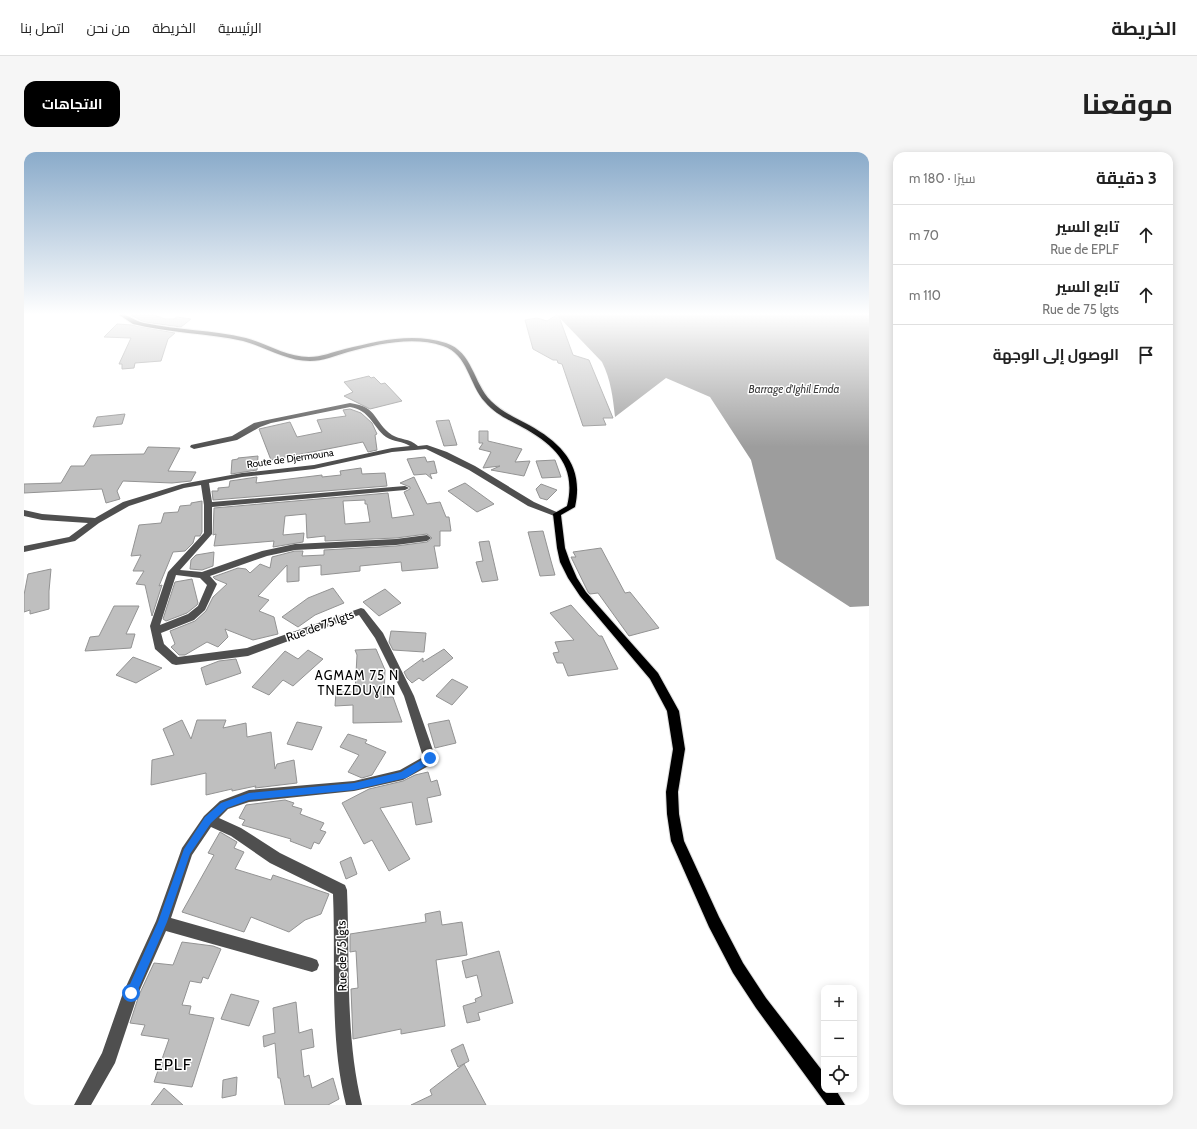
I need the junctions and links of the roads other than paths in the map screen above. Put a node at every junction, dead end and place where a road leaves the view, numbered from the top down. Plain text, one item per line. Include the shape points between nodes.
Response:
1 (299, 358) edge
2 (311, 358) edge
3 (465, 358) edge
4 (194, 446) dead end
5 (416, 448) junction
6 (205, 481) junction
7 (405, 488) dead end
8 (208, 505) junction
9 (24, 514) edge
10 (557, 514) junction
11 (96, 521) junction
12 (427, 538) dead end
13 (24, 549) edge
14 (173, 572) junction
15 (203, 575) junction
16 (156, 631) junction
17 (208, 820) junction
18 (162, 922) junction
19 (312, 965) dead end
20 (821, 1083) edge
21 (828, 1093) edge
22 (82, 1105) edge
23 (354, 1105) edge
24 (837, 1105) edge

1 - 2 main road
3 - 10 main road via 486,401 544,438 560,452 570,466 575,495 571,507
4 - 5 street via 234,438 269,421 350,405 364,408 390,437 409,442
5 - 6 street, Route de Djermouna via 392,450 314,467
5 - 10 street, Route de Djermouna via 427,447 444,454 531,504
6 - 8 street
6 - 11 street, Route de Djermouna via 126,504
7 - 8 street
8 - 14 street via 208,534
9 - 11 street
10 - 20 main road via 561,548 573,578 583,594 654,676 673,711 679,750 672,792 672,814 678,841 714,922 738,968 761,1003
11 - 13 street, Route de Djermouna via 72,539
12 - 15 street via 295,547 266,553
14 - 15 street
14 - 16 street via 155,626
15 - 16 street via 212,584 202,608 191,617
16 - 17 street, Rue de 75 lgts via 159,646 176,661 248,652 361,611 380,636 409,696 430,758 403,775 354,786 249,796 224,805
17 - 18 street via 187,852
17 - 23 street, Rue de 75 lgts via 236,832 275,858 340,890 342,1000 347,1070
18 - 19 street
18 - 22 street via 131,993 109,1057
21 - 24 main road

